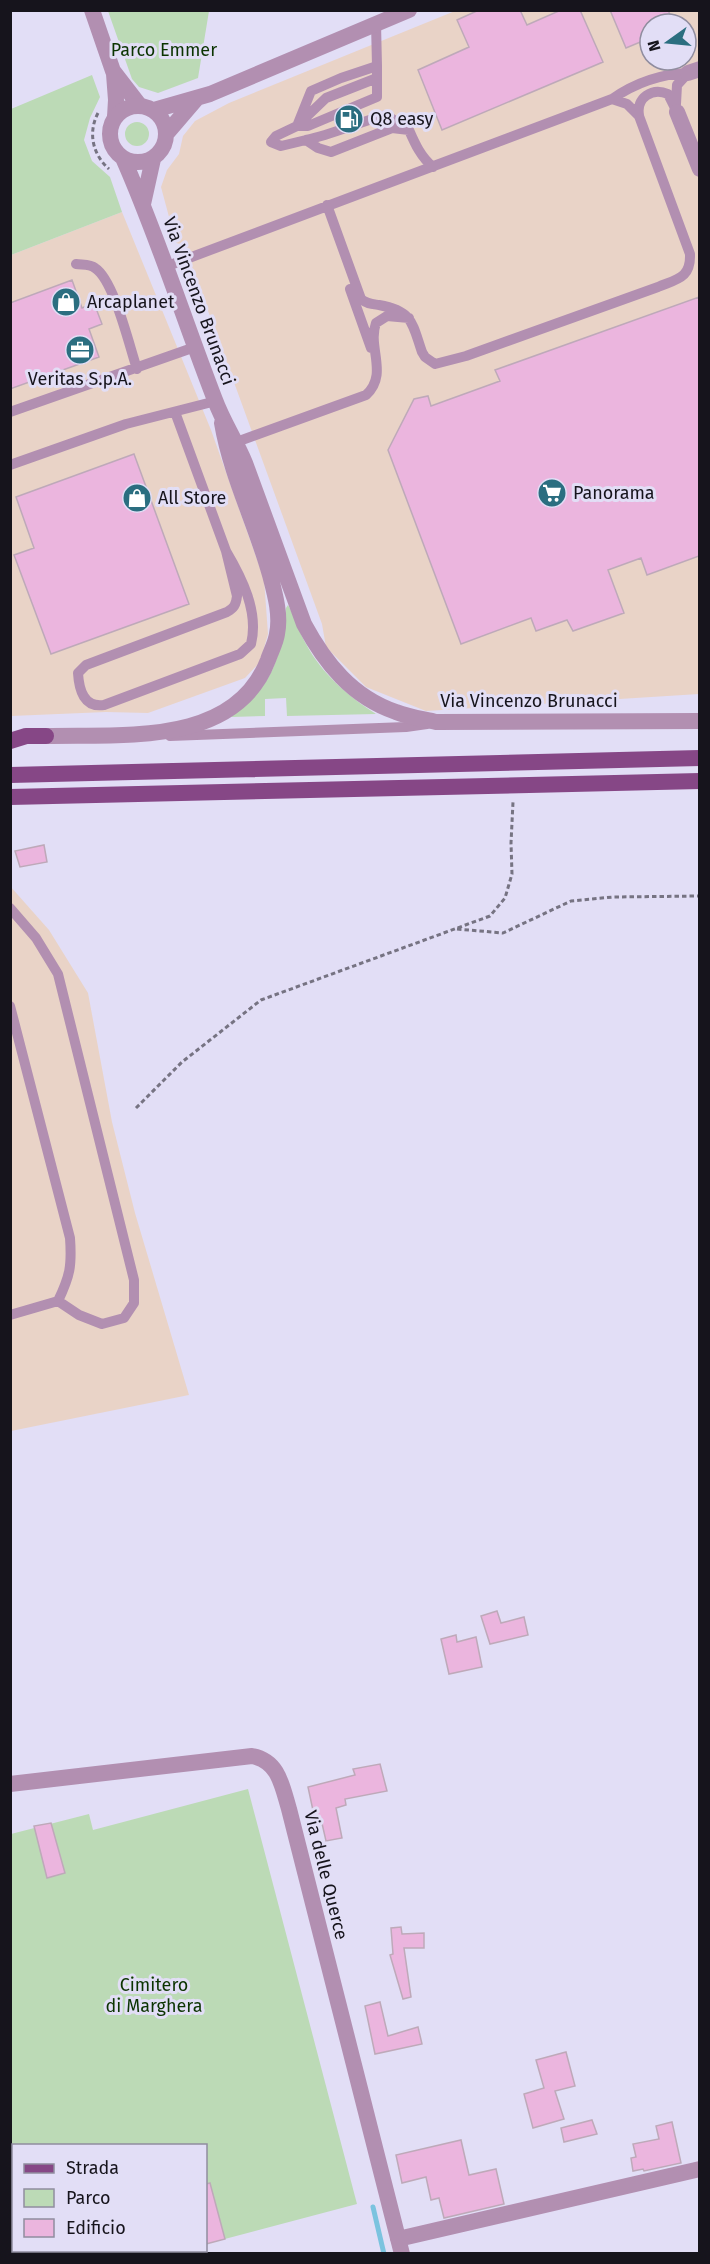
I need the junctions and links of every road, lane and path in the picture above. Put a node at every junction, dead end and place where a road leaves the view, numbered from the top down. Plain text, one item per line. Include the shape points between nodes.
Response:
1 (92, 10) edge
2 (409, 10) edge
3 (376, 23) junction
4 (113, 70) junction
5 (377, 72) junction
6 (686, 72) edge
7 (693, 72) edge
8 (377, 97) junction
9 (198, 98) junction
10 (612, 99) junction
11 (147, 108) junction
12 (108, 112) junction
13 (677, 112) junction
14 (386, 115) junction
15 (639, 116) junction
16 (297, 126) junction
17 (409, 130) junction
18 (167, 133) junction
19 (306, 140) junction
20 (123, 159) junction
21 (153, 159) junction
22 (433, 166) junction
23 (699, 169) edge
24 (114, 173) dead end
25 (143, 204) junction
26 (324, 207) junction
27 (76, 264) dead end
28 (165, 267) junction
29 (409, 318) junction
30 (195, 347) junction
31 (377, 362) junction
32 (137, 369) junction
33 (217, 406) junction
34 (10, 412) edge
35 (175, 412) junction
36 (231, 444) junction
37 (10, 465) edge
38 (226, 551) junction
39 (699, 721) edge
40 (436, 722) junction
41 (153, 733) junction
42 (46, 736) joint
43 (10, 741) edge
44 (699, 758) edge
45 (10, 775) edge
46 (699, 781) edge
47 (515, 785) junction
48 (10, 797) edge
49 (699, 896) edge
50 (10, 908) edge
51 (455, 929) junction
52 (10, 1006) edge
53 (136, 1108) dead end
54 (58, 1301) junction
55 (10, 1315) edge
56 (10, 1784) edge
57 (699, 2169) edge
58 (400, 2246) edge

1 - 4 street
2 - 3 street
3 - 5 lane
3 - 9 street
4 - 11 street
4 - 12 street via 117,100
5 - 8 lane
5 - 16 lane via 326,98
5 - 16 lane via 341,78 311,90
6 - 10 lane via 632,86
7 - 13 lane via 676,89
8 - 14 lane
8 - 16 lane via 308,126
9 - 11 street
9 - 18 street
10 - 15 lane via 627,104
10 - 22 lane
11 - 12 street
11 - 18 street via 165,124
12 - 20 street via 111,144
12 - 24 path via 93,124 93,144 101,162
13 - 15 lane via 668,94 656,92 644,96
13 - 23 street
14 - 17 lane
14 - 19 lane
15 - 29 lane via 690,254 689,270 684,275 440,364 425,357
16 - 19 lane via 271,142 281,146
17 - 19 lane via 392,128 331,152
17 - 22 lane via 417,149
18 - 21 street via 163,148
20 - 21 street via 141,163
20 - 25 street, Via Vincenzo Brunacci
21 - 25 street, Via Vincenzo Brunacci
22 - 26 lane
25 - 28 street, Via Vincenzo Brunacci
26 - 28 lane
26 - 29 lane via 361,298 366,303 399,310
26 - 31 lane
27 - 32 lane via 92,266 109,285
28 - 30 street, Via Vincenzo Brunacci
29 - 31 lane via 387,316 376,323
30 - 32 lane
30 - 33 street, Via Vincenzo Brunacci
31 - 36 lane via 377,380 366,395
32 - 34 lane
33 - 35 lane
33 - 36 street, Via Vincenzo Brunacci
35 - 37 lane via 126,424
35 - 38 lane
36 - 40 street, Via Vincenzo Brunacci via 304,624 337,675 365,698 395,712
36 - 41 street, Via Vincenzo Brunacci via 278,607 277,634 263,674 229,709 205,723
38 - 38 lane via 237,596 234,607 86,664 78,673 88,703 104,705 240,654 251,644 254,622 241,577
39 - 40 street, Via Vincenzo Brunacci
40 - 41 lane via 406,728 172,736
41 - 42 street, Via Vincenzo Brunacci
42 - 43 main road
44 - 45 main road
46 - 47 main road
47 - 48 main road
47 - 51 path via 512,874 506,898 489,916
49 - 51 path via 571,901 503,933
50 - 54 lane via 36,938 58,974 134,1280 134,1303 124,1318 102,1324
51 - 53 path via 261,1000 182,1062
52 - 54 lane via 70,1238 72,1263
54 - 55 lane
56 - 58 street, Via delle Querce via 252,1756 261,1757 279,1773
57 - 58 street

